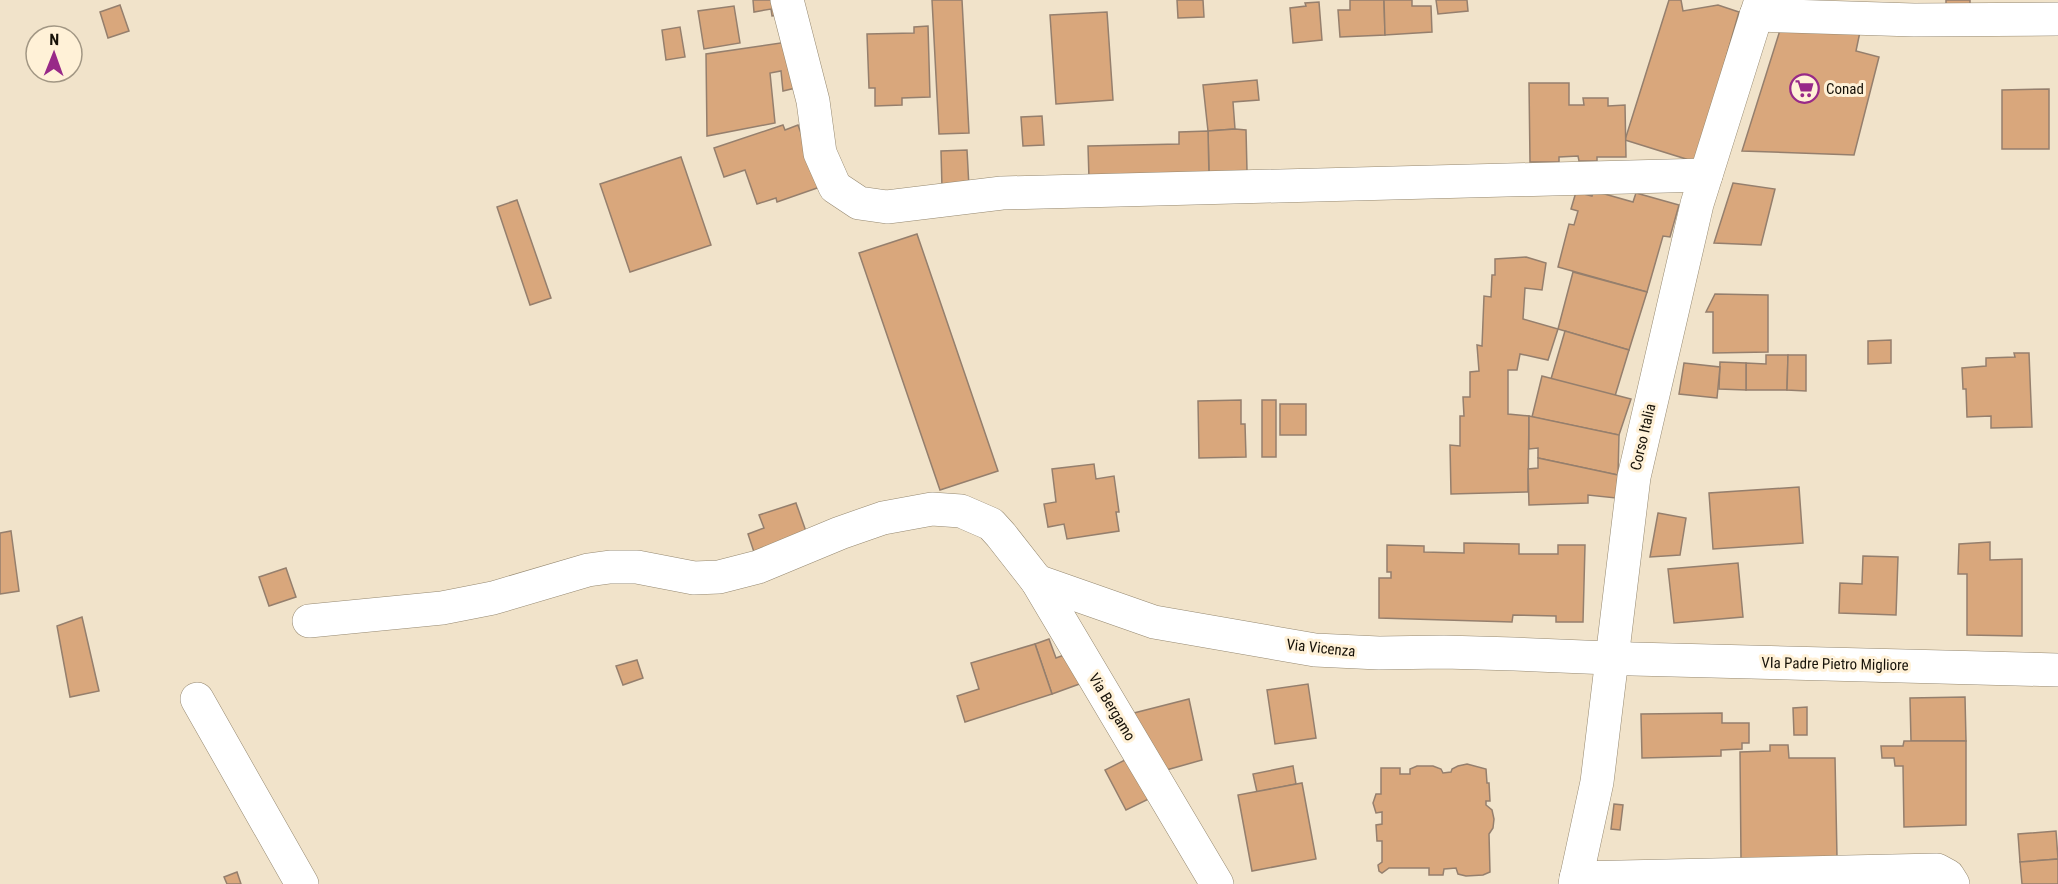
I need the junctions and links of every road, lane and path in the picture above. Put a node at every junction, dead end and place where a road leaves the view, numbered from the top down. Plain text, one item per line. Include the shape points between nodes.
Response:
1 (787, 0) edge
2 (1759, 8) edge
3 (2058, 19) edge
4 (1706, 175) junction
5 (1037, 581) junction
6 (309, 621) dead end
7 (1613, 658) junction
8 (2058, 670) edge
9 (197, 699) dead end
10 (1576, 881) edge
11 (302, 884) edge
12 (1216, 884) edge
13 (1953, 884) edge

1 - 4 street via 813,101 820,153 835,187 859,203 887,207 1002,192
2 - 3 street via 1914,20
2 - 4 street, Corso Italia
4 - 7 street, Corso Italia via 1634,477
5 - 6 street, Via Bergamo via 991,524 961,512 932,509 884,518 758,567 719,577 694,578 637,567 610,567 442,608
5 - 7 street, Via Vicenza via 1154,622 1315,650
5 - 12 street, Via Bergamo
7 - 8 street, VIa Padre Pietro Migliore
7 - 10 street, Corso Italia via 1597,782
9 - 11 street
10 - 13 street via 1936,870

